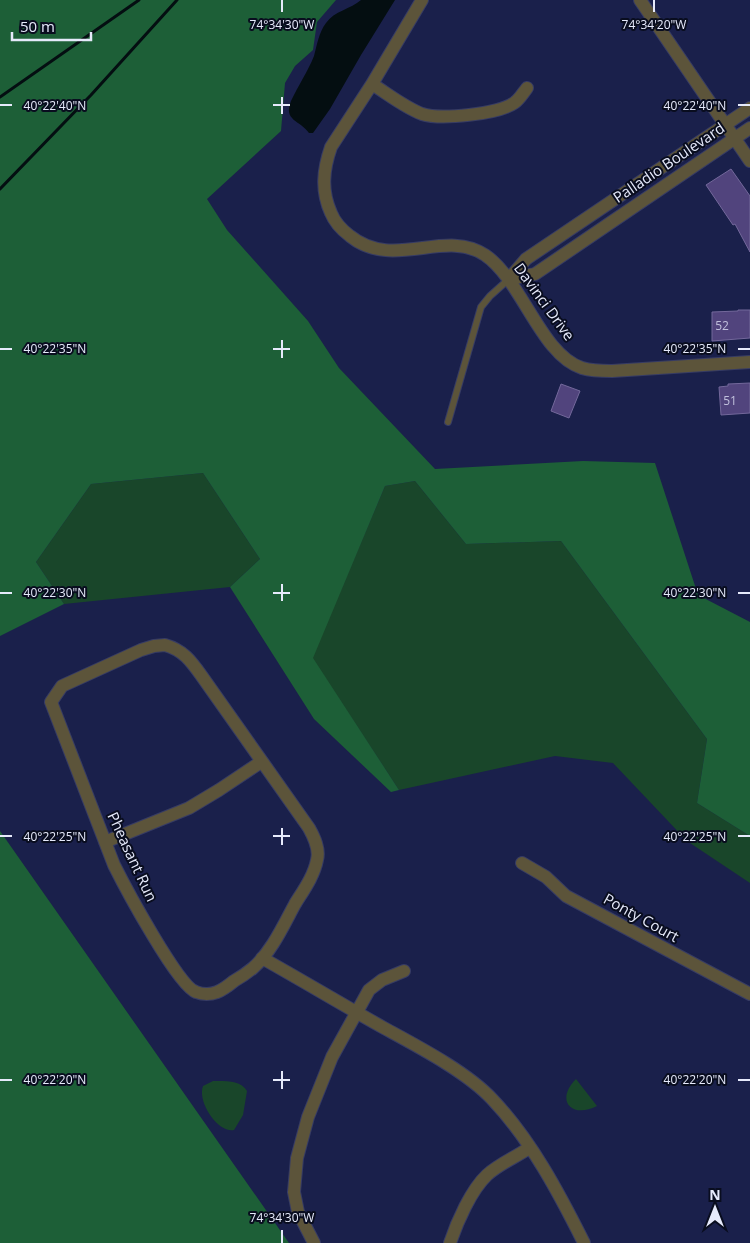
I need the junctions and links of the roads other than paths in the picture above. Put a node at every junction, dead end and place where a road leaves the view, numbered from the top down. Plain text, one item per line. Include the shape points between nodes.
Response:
1 (422, 0) edge
2 (640, 0) edge
3 (372, 84) junction
4 (527, 88) dead end
5 (750, 108) edge
6 (725, 125) junction
7 (750, 128) edge
8 (735, 139) junction
9 (750, 160) edge
10 (597, 211) junction
11 (605, 225) junction
12 (509, 279) junction
13 (750, 362) edge
14 (448, 422) dead end
15 (261, 762) junction
16 (106, 842) junction
17 (522, 863) dead end
18 (262, 958) junction
19 (404, 971) dead end
20 (750, 994) edge
21 (357, 1012) junction
22 (529, 1148) junction
23 (314, 1243) edge
24 (450, 1243) edge
25 (584, 1243) edge

1 - 3 street, Davinci Drive
2 - 6 street
3 - 4 street via 412,110 436,117 498,109 515,103
3 - 12 street, Davinci Drive via 331,147 327,159 323,185 326,204 339,226 355,240 386,250 469,247 493,260
5 - 6 street, Palladio Boulevard
6 - 8 street
6 - 10 street, Palladio Boulevard
7 - 8 street, Palladio Boulevard
8 - 9 street
8 - 11 street, Palladio Boulevard
10 - 11 street, Palladio Boulevard
10 - 12 street, Palladio Boulevard via 526,259
11 - 12 street, Palladio Boulevard via 535,274
12 - 13 street, Davinci Drive via 555,349 581,367 612,371
12 - 14 lane via 481,307
15 - 16 street via 189,808
15 - 16 street, Pheasant Run via 190,660 176,648 154,646 141,650 62,686 51,702
15 - 18 street, Pheasant Run via 309,828 318,858 310,880
16 - 18 street, Pheasant Run via 125,888 189,988 204,994 221,991
17 - 20 street, Ponty Court via 546,877 566,896
18 - 21 street
19 - 21 street via 382,980 369,990
21 - 22 street via 425,1050 491,1097
21 - 23 street via 320,1086 298,1158 294,1192 298,1212
22 - 24 street via 487,1175 475,1190
22 - 25 street via 559,1194

